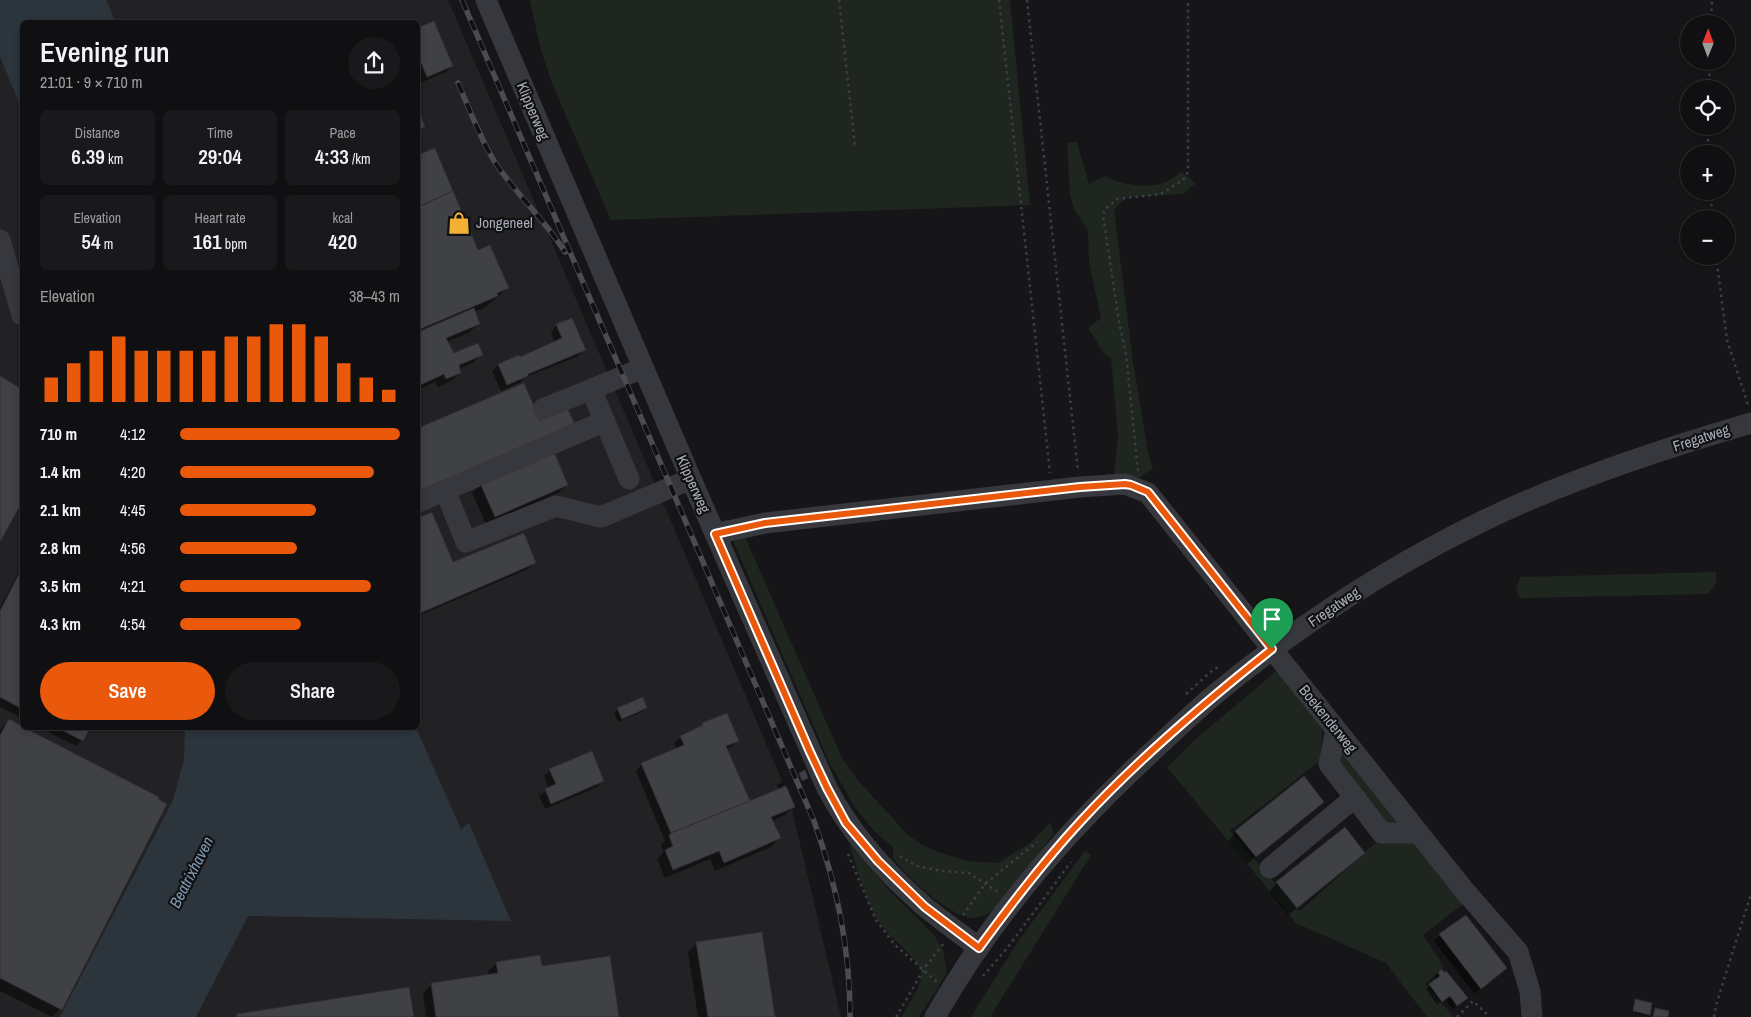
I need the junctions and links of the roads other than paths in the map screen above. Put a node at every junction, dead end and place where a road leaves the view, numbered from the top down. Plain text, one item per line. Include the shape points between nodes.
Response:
1 (486, 0) edge
2 (0, 240) edge
3 (20, 308) edge
4 (643, 368) junction
5 (591, 389) junction
6 (544, 409) dead end
7 (1750, 415) edge
8 (605, 421) junction
9 (629, 479) dead end
10 (691, 479) junction
11 (445, 490) junction
12 (420, 501) edge
13 (715, 534) junction
14 (1272, 649) junction
15 (1336, 729) junction
16 (1354, 798) junction
17 (1418, 833) junction
18 (1270, 868) dead end
19 (979, 948) junction
20 (934, 1017) edge
21 (1532, 1017) edge

1 - 4 street, Klipperweg
2 - 3 street
4 - 5 street
4 - 10 street, Klipperweg
5 - 6 street
5 - 8 street
7 - 14 street, Fregatweg via 1699,438 1605,470 1484,520 1384,574
8 - 9 street
8 - 11 street
10 - 11 street via 601,517 556,506 466,542
10 - 13 street, Klipperweg
11 - 12 street
13 - 14 street, Boekenderweg via 765,523 1125,484 1148,492
13 - 19 street, Klipperweg via 812,758 846,823 878,861 925,907
14 - 15 street, Boekenderweg
14 - 19 street, Fregatweg via 1211,698 1081,821 1012,902
15 - 16 street via 1329,764
15 - 17 street, Boekenderweg
16 - 17 street via 1382,833
16 - 18 street
17 - 21 street, Boekenderweg via 1518,952 1530,992
19 - 20 street, Fregatweg

